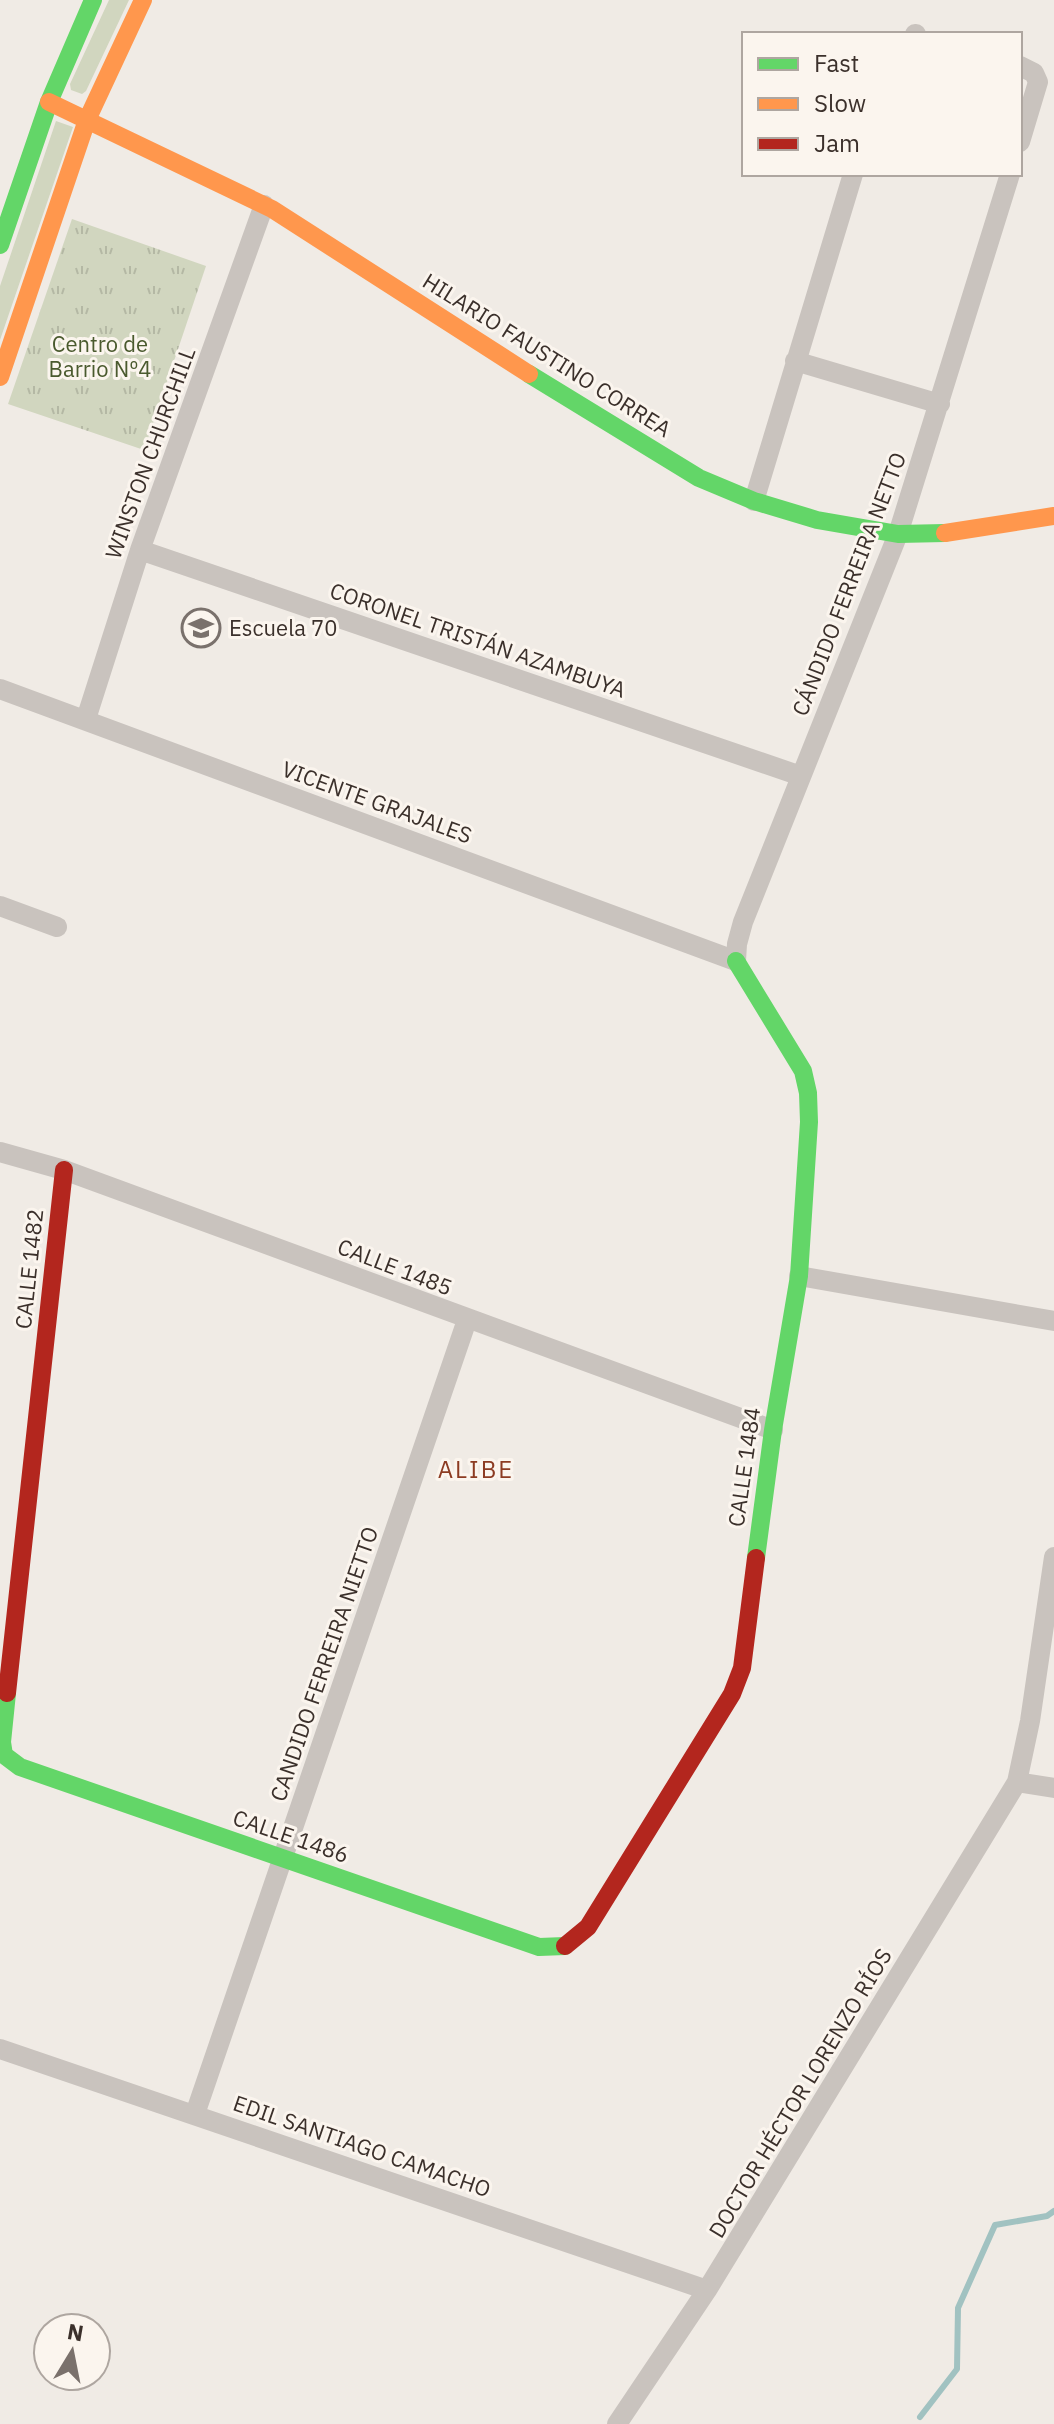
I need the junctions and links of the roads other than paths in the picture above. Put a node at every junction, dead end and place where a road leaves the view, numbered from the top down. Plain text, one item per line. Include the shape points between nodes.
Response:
1 (93, 0) edge
2 (143, 0) edge
3 (1022, 67) edge
4 (49, 102) junction
5 (87, 120) junction
6 (1022, 135) edge
7 (852, 176) edge
8 (1009, 176) edge
9 (264, 205) junction
10 (0, 245) edge
11 (795, 361) junction
12 (0, 377) edge
13 (940, 404) junction
14 (754, 501) junction
15 (1054, 516) edge
16 (898, 534) junction
17 (140, 550) junction
18 (0, 689) edge
19 (86, 719) junction
20 (801, 776) junction
21 (0, 906) edge
22 (57, 927) dead end
23 (736, 961) junction
24 (0, 1152) edge
25 (64, 1170) junction
26 (799, 1276) junction
27 (467, 1320) junction
28 (1054, 1321) edge
29 (773, 1430) junction
30 (1054, 1557) edge
31 (4, 1755) joint
32 (1017, 1782) junction
33 (1054, 1788) edge
34 (282, 1859) junction
35 (566, 1947) joint
36 (0, 2049) edge
37 (195, 2114) junction
38 (707, 2290) junction
39 (617, 2424) edge

1 - 4 street
2 - 5 street
3 - 6 street via 1038,82
4 - 5 street, HILARIO FAUSTINO CORREA
4 - 10 street
5 - 9 street, HILARIO FAUSTINO CORREA
5 - 12 street
7 - 11 street
8 - 13 street, CÁNDIDO FERREIRA NETTO
9 - 14 street, HILARIO FAUSTINO CORREA via 699,478
9 - 17 street, WINSTON CHURCHILL
11 - 13 street
11 - 14 street
13 - 16 street, CÁNDIDO FERREIRA NETTO
14 - 16 street, HILARIO FAUSTINO CORREA via 817,520
15 - 16 street, HILARIO FAUSTINO CORREA via 929,535
16 - 20 street, CÁNDIDO FERREIRA NETTO
17 - 19 street, WINSTON CHURCHILL
17 - 20 street, CORONEL TRISTÁN AZAMBUYA
18 - 19 street, VICENTE GRAJALES
19 - 23 street, VICENTE GRAJALES
20 - 23 street, CÁNDIDO FERREIRA NETTO via 743,922
21 - 22 street
23 - 26 street, CALLE 1484 via 803,1071 808,1093
24 - 25 street, CALLE 1485
25 - 27 street, CALLE 1485
25 - 31 street, CALLE 1482
26 - 28 street
26 - 29 street, CALLE 1484
27 - 29 street, CALLE 1485
27 - 34 street, CANDIDO FERREIRA NIETTO
29 - 35 street, CALLE 1484 via 742,1668 732,1694 588,1927
30 - 32 street, DOCTOR HÉCTOR LORENZO RÍOS
31 - 34 street, CALLE 1486 via 20,1767
32 - 33 street
32 - 38 street, DOCTOR HÉCTOR LORENZO RÍOS
34 - 35 street, CALLE 1486 via 539,1947
34 - 37 street, CANDIDO FERREIRA NIETTO
36 - 37 street, EDIL SANTIAGO CAMACHO
37 - 38 street, EDIL SANTIAGO CAMACHO
38 - 39 street, DOCTOR HÉCTOR LORENZO RÍOS

